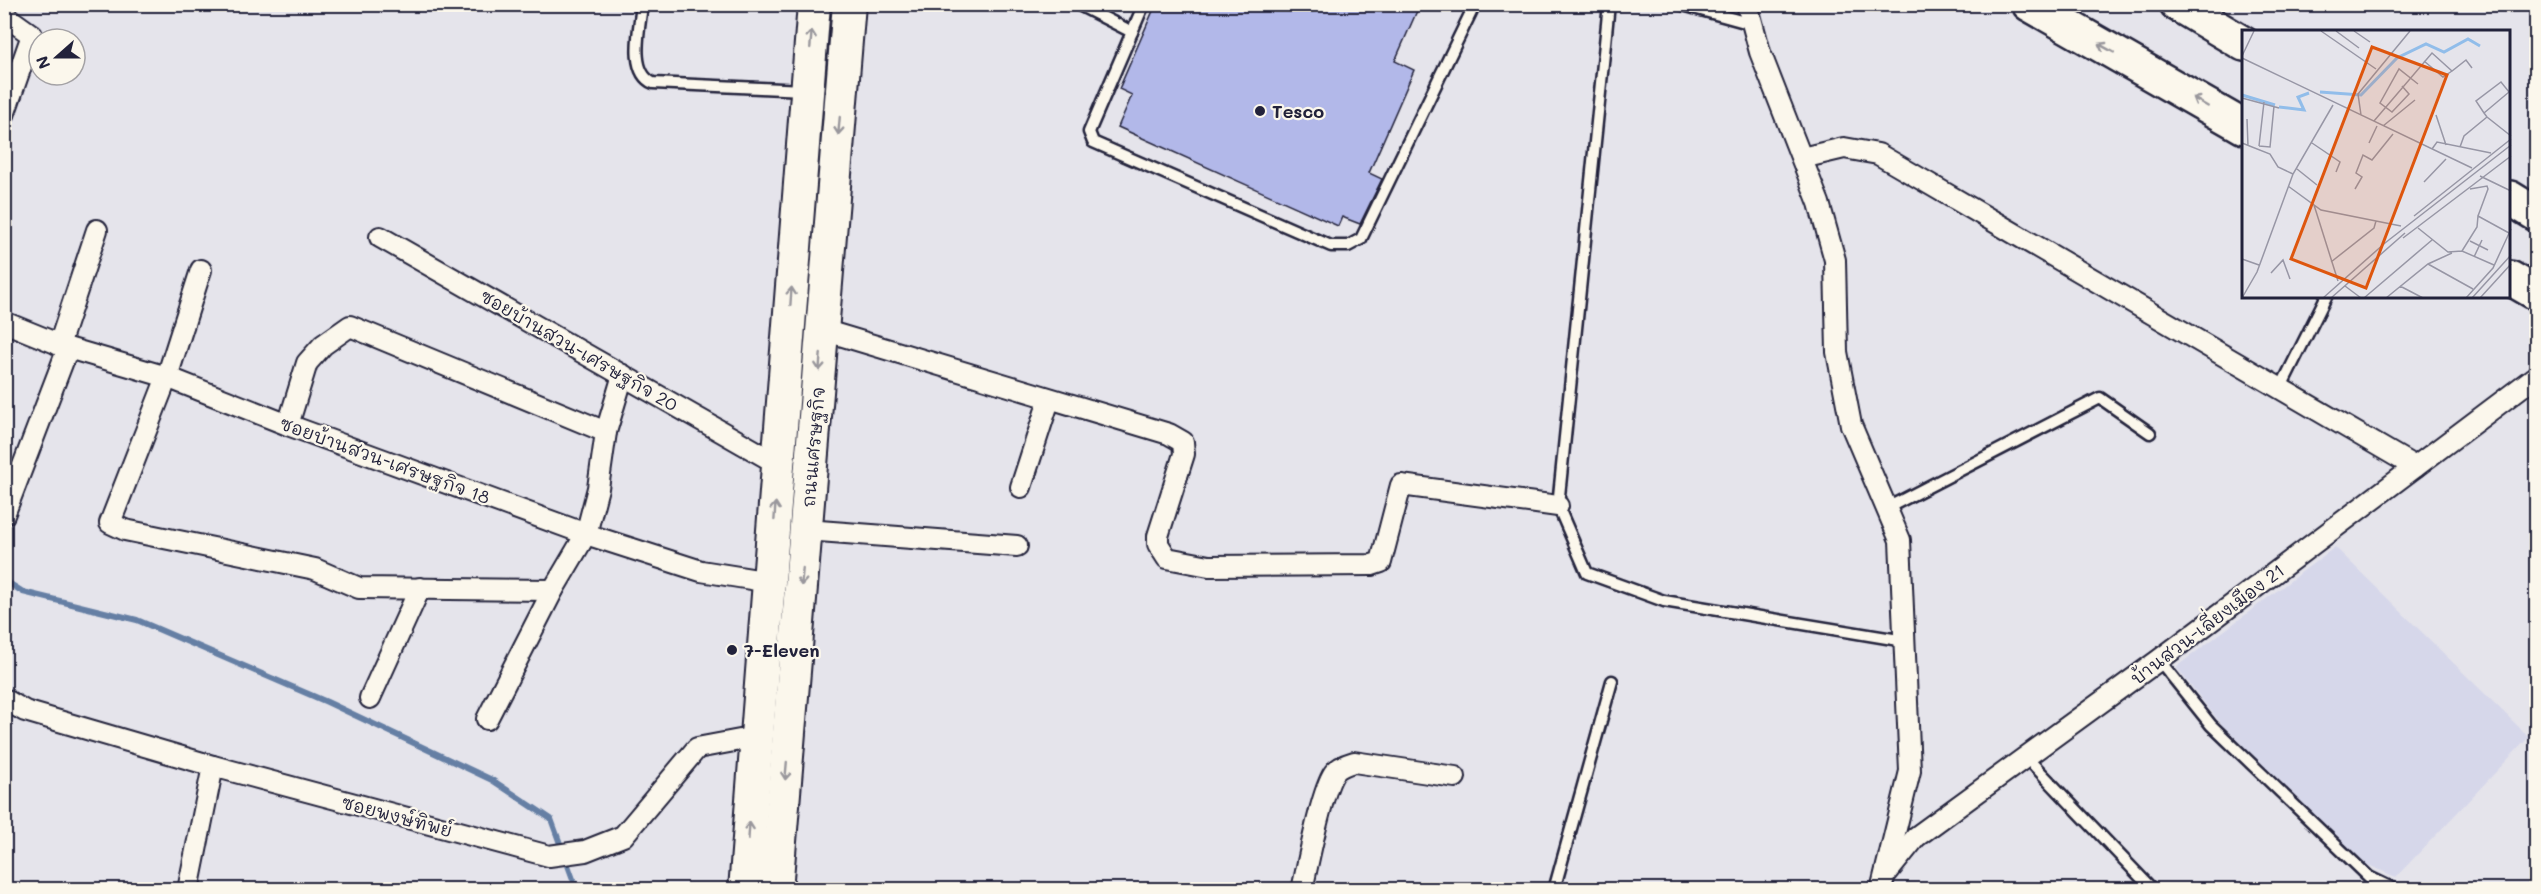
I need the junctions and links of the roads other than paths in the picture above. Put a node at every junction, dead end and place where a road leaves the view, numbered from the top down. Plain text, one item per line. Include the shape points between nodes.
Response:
1 (642, 4) edge
2 (814, 4) edge
3 (849, 4) edge
4 (1077, 4) edge
5 (1144, 4) edge
6 (1475, 4) edge
7 (1610, 4) edge
8 (1679, 4) edge
9 (1747, 4) edge
10 (2029, 4) edge
11 (2177, 4) edge
12 (4, 15) edge
13 (1752, 24) junction
14 (1132, 32) junction
15 (2242, 43) edge
16 (807, 90) junction
17 (842, 93) junction
18 (4, 115) edge
19 (2242, 126) edge
20 (1802, 158) junction
21 (2511, 199) edge
22 (2536, 214) edge
23 (97, 230) dead end
24 (380, 237) dead end
25 (201, 270) dead end
26 (2511, 279) edge
27 (2536, 292) edge
28 (2326, 298) edge
29 (4, 322) edge
30 (823, 330) junction
31 (64, 346) junction
32 (623, 375) junction
33 (2536, 376) edge
34 (167, 377) junction
35 (2280, 389) junction
36 (1049, 400) junction
37 (288, 425) junction
38 (606, 432) junction
39 (2150, 433) dead end
40 (778, 464) junction
41 (2415, 467) junction
42 (1021, 487) dead end
43 (1558, 506) junction
44 (1887, 508) junction
45 (4, 515) edge
46 (806, 530) junction
47 (586, 534) junction
48 (1017, 546) dead end
49 (770, 582) junction
50 (420, 588) junction
51 (553, 590) junction
52 (1905, 641) junction
53 (2159, 660) junction
54 (1612, 681) dead end
55 (370, 698) dead end
56 (4, 699) edge
57 (488, 719) dead end
58 (756, 737) junction
59 (2026, 757) junction
60 (213, 766) junction
61 (1455, 777) dead end
62 (1882, 883) edge
63 (188, 890) edge
64 (745, 890) edge
65 (776, 890) edge
66 (1302, 890) edge
67 (1554, 890) edge
68 (2153, 890) edge
69 (2396, 890) edge

1 - 16 lane via 638,54 644,79 653,83
16 -> 2 main road, ถนนเศรษฐกิจ
3 - 17 main road, ถนนเศรษฐกิจ
4 - 14 lane
5 - 14 lane
6 - 14 lane via 1361,239 1348,246 1331,246 1093,142 1089,132
7 - 43 lane
8 - 13 lane
9 - 13 street
19 -> 10 highway
11 - 15 highway
12 - 18 street via 32,35
13 - 20 street
16 - 17 main road
40 -> 16 main road, ถนนเศรษฐกิจ
17 -> 30 main road, ถนนเศรษฐกิจ
20 - 35 street via 1844,148 1878,154
20 - 44 street via 1820,203 1835,260 1837,352 1851,425
21 - 22 highway
23 - 31 street
24 - 32 street, ซอยบ้านสวน-เศรษฐกิจ 20
25 - 34 street
26 - 27 highway
28 - 35 lane
29 - 31 street, ซอยบ้านสวน-เศรษฐกิจ 18
30 - 36 street
30 -> 46 main road, ถนนเศรษฐกิจ
31 - 34 street, ซอยบ้านสวน-เศรษฐกิจ 18
31 - 45 street
32 - 38 street
32 - 40 street, ซอยบ้านสวน-เศรษฐกิจ 20
33 - 41 street, บ้านสวน-เลี่ยงเมือง 21
34 - 37 street, ซอยบ้านสวน-เศรษฐกิจ 18
34 - 50 street via 110,523 125,530 315,569 359,588
35 - 41 street
36 - 42 street
36 - 43 street via 1169,434 1184,442 1184,454 1158,536 1158,544 1167,558 1209,566 1372,565 1381,562 1401,485
37 - 38 street via 307,363 323,345 350,327
37 - 47 street, ซอยบ้านสวน-เศรษฐกิจ 18
38 - 47 street
39 - 44 lane via 2100,398
49 -> 40 main road, ถนนเศรษฐกิจ
41 - 53 street, บ้านสวน-เลี่ยงเมือง 21
43 - 52 lane via 1587,573 1664,601
44 - 52 street via 1900,540
46 - 48 street
46 -> 65 main road, ถนนเศรษฐกิจ
47 - 49 street, ซอยบ้านสวน-เศรษฐกิจ 18 via 700,571
47 - 51 street
49 - 58 main road, ถนนเศรษฐกิจ
50 - 51 street
50 - 55 street
51 - 57 street
52 - 62 street via 1910,771
53 - 59 street, บ้านสวน-เลี่ยงเมือง 21
53 - 69 lane via 2211,725 2369,877
54 - 67 lane
56 - 60 street, ซอยพงษ์ทิพย์ via 24,711
58 - 60 street, ซอยพงษ์ทิพย์ via 697,748 622,836 585,851 549,856
64 -> 58 main road, ถนนเศรษฐกิจ
59 - 62 street, บ้านสวน-เลี่ยงเมือง 21 via 1916,837
59 - 68 lane
60 - 63 street
61 - 66 street via 1354,762 1342,766 1334,773 1325,797

